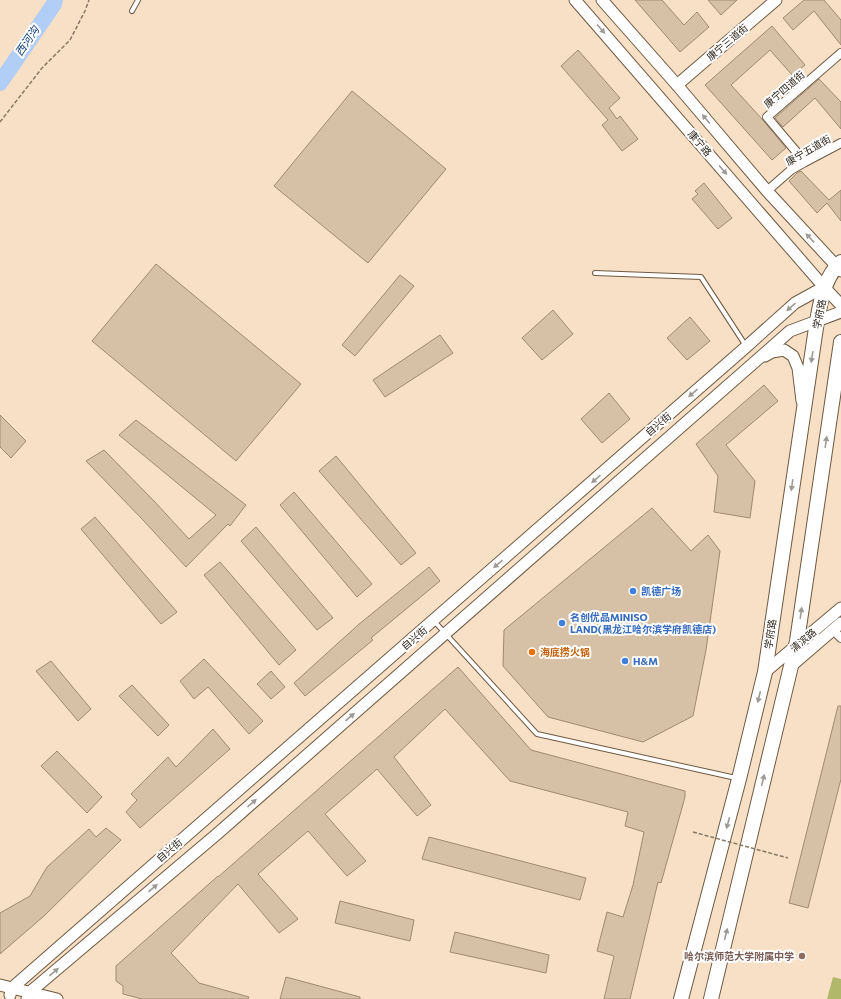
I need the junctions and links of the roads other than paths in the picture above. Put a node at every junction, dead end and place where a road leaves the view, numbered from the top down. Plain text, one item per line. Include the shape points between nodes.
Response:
1 (138, 0) edge
2 (575, 0) edge
3 (602, 0) edge
4 (776, 0) edge
5 (132, 11) dead end
6 (841, 53) edge
7 (677, 84) junction
8 (841, 143) edge
9 (804, 162) junction
10 (767, 191) junction
11 (839, 266) edge
12 (595, 273) dead end
13 (824, 287) junction
14 (841, 305) edge
15 (841, 312) edge
16 (817, 321) junction
17 (841, 342) edge
18 (746, 347) junction
19 (755, 362) junction
20 (803, 412) junction
21 (841, 608) edge
22 (433, 620) junction
23 (838, 630) edge
24 (445, 633) junction
25 (796, 646) junction
26 (791, 666) junction
27 (764, 672) junction
28 (739, 779) junction
29 (0, 985) edge
30 (7, 992) edge
31 (27, 997) edge
32 (57, 999) edge
33 (682, 999) edge
34 (711, 999) edge

1 - 5 lane
2 -> 13 main road, 康宁路
3 - 7 main road, 康宁路
4 - 7 main road, 康宁三道街
6 - 9 street, 康宁四道街 via 767,117
10 -> 7 main road, 康宁路
8 - 9 street, 康宁五道街
9 - 10 street, 康宁五道街
11 -> 10 main road, 康宁路
11 - 13 highway, 学府路
12 - 18 lane via 700,277
13 - 14 main road, 康宁路
13 - 16 highway, 学府路
13 -> 18 main road, 自兴街 via 794,303
15 - 16 main road, 自兴街
16 - 19 main road, 自兴街 via 790,332
16 -> 20 highway, 学府路
25 -> 17 highway
18 -> 22 main road, 自兴街
19 - 20 main road via 772,352 784,350 793,356 798,368
19 - 24 main road, 自兴街
20 -> 27 highway, 学府路
21 - 25 main road, 清滨路
22 - 24 lane
22 - 30 main road, 自兴街
23 - 26 main road, 清滨路
24 - 28 lane via 538,734
31 -> 24 main road, 自兴街
25 - 26 highway
25 - 27 main road, 清滨路
34 -> 26 highway
27 -> 28 highway, 学府路
28 -> 33 highway, 学府路
29 - 30 main road
30 - 31 main road
31 - 32 main road

